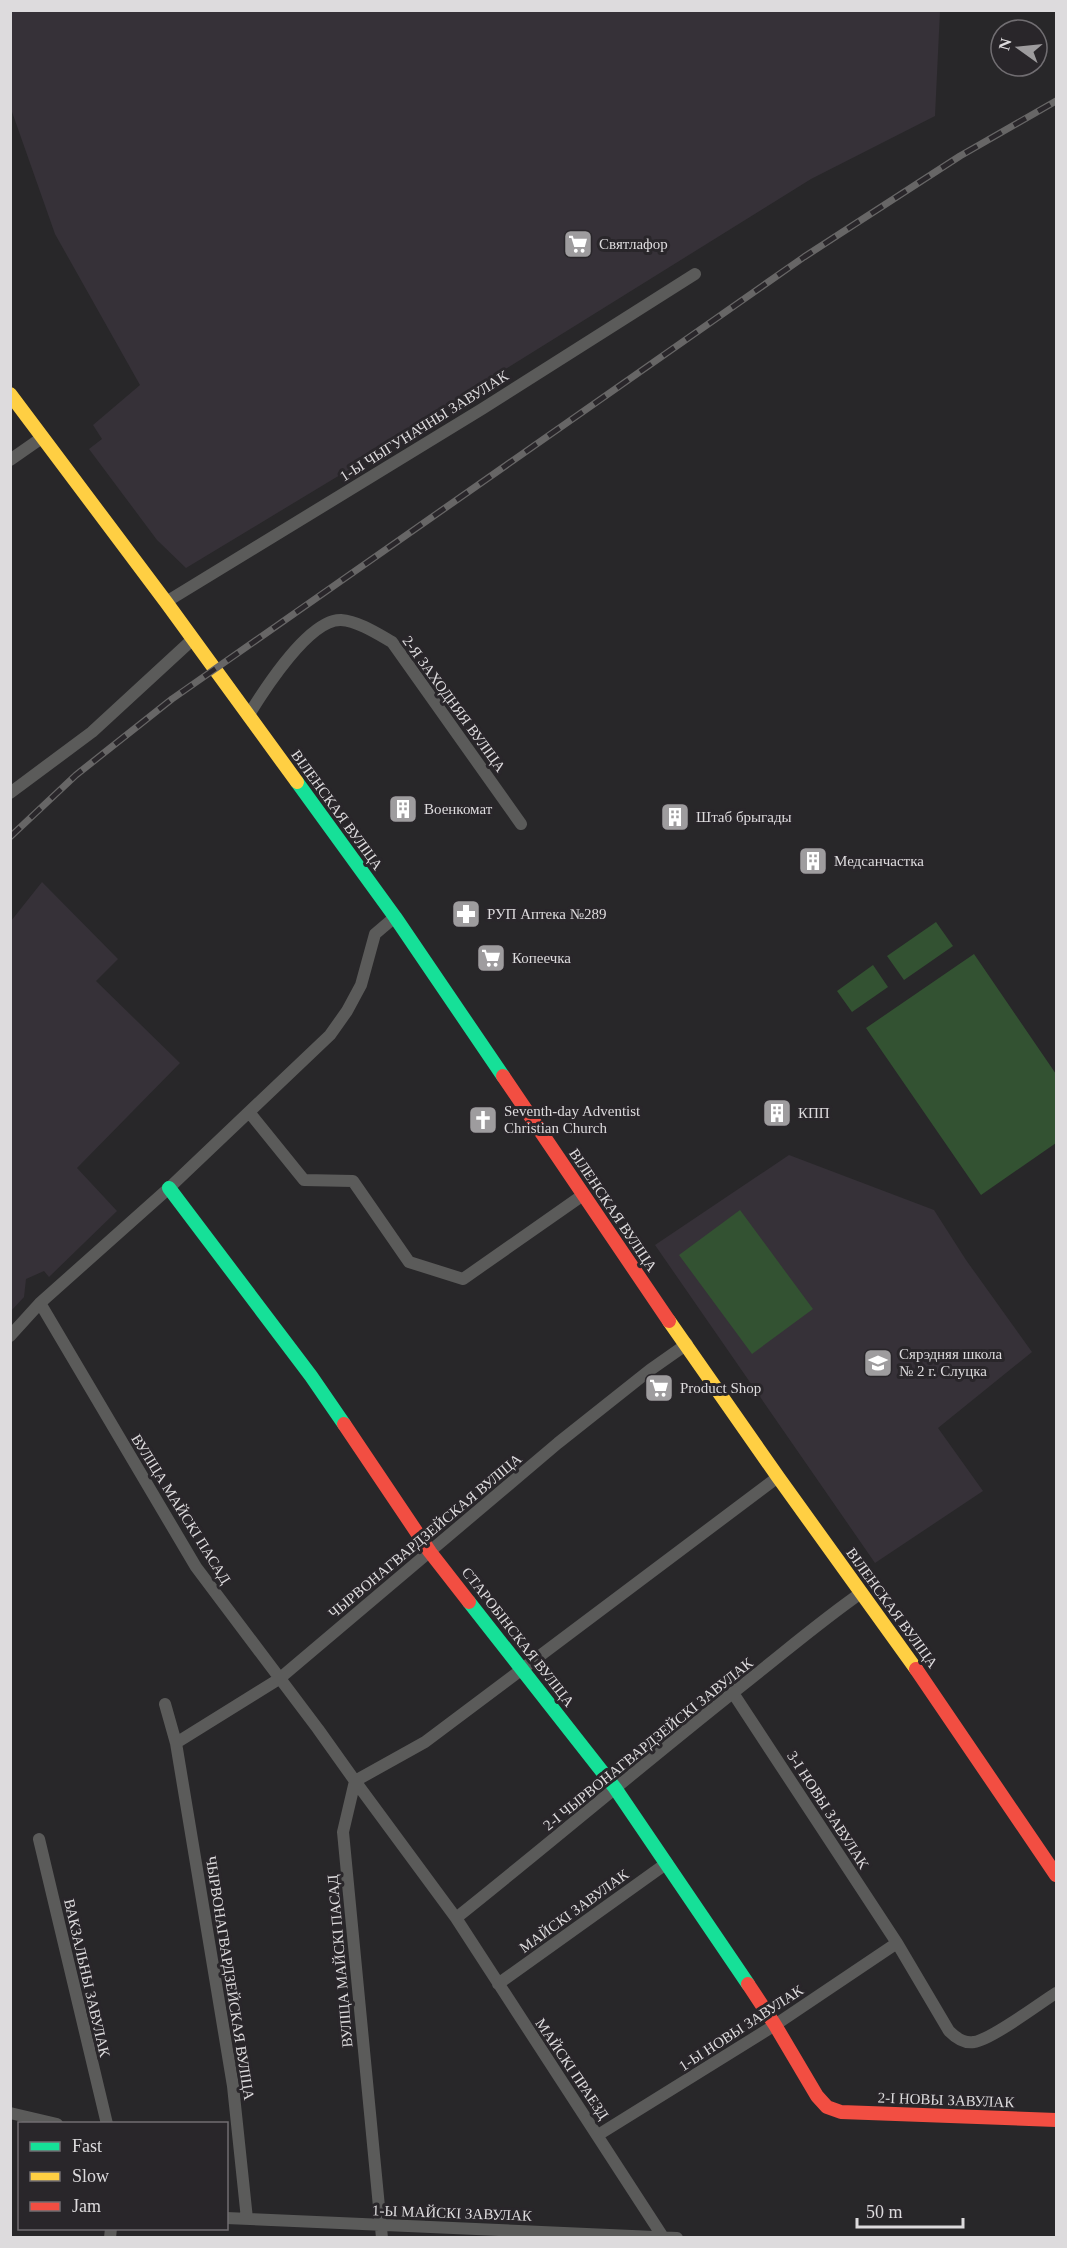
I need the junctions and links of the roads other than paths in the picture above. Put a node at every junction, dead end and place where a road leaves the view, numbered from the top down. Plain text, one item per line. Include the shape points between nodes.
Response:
1 (695, 274) dead end
2 (10, 394) edge
3 (43, 437) junction
4 (10, 460) edge
5 (166, 602) junction
6 (193, 639) junction
7 (248, 716) junction
8 (10, 793) edge
9 (521, 824) dead end
10 (395, 916) junction
11 (249, 1112) junction
12 (170, 1188) junction
13 (583, 1195) junction
14 (40, 1303) junction
15 (10, 1336) edge
16 (687, 1344) junction
17 (778, 1477) junction
18 (430, 1552) junction
19 (861, 1593) junction
20 (524, 1670) junction
21 (279, 1679) junction
22 (733, 1693) junction
23 (165, 1704) dead end
24 (176, 1743) junction
25 (355, 1782) junction
26 (615, 1788) junction
27 (39, 1839) dead end
28 (667, 1863) junction
29 (1056, 1875) edge
30 (456, 1918) junction
31 (897, 1942) junction
32 (498, 1984) junction
33 (1056, 1993) edge
34 (775, 2025) junction
35 (834, 2111) joint
36 (10, 2114) edge
37 (1056, 2120) edge
38 (48, 2122) edge
39 (107, 2122) edge
40 (598, 2135) junction
41 (228, 2218) edge
42 (248, 2219) junction
43 (380, 2224) junction
44 (495, 2233) edge
45 (663, 2237) edge
46 (382, 2238) edge
47 (677, 2238) edge

1 - 5 street, 1-Ы ЧЫГУНАЧНЫ ЗАВУЛАК
2 - 3 main road, ВІЛЕНСКАЯ ВУЛІЦА
3 - 4 street
3 - 5 main road, ВІЛЕНСКАЯ ВУЛІЦА
5 - 6 main road, ВІЛЕНСКАЯ ВУЛІЦА
6 - 7 main road, ВІЛЕНСКАЯ ВУЛІЦА
6 - 8 street via 92,732
7 - 9 street, 2-Я ЗАХОДНЯЯ ВУЛІЦА via 289,657 322,624 341,620 360,626 392,642
7 - 10 main road, ВІЛЕНСКАЯ ВУЛІЦА
10 - 11 street via 375,934 361,985 330,1035
10 - 13 main road, ВІЛЕНСКАЯ ВУЛІЦА
11 - 12 street
11 - 13 street via 304,1180 353,1181 409,1262 463,1279
12 - 14 street
12 - 18 main road, СТАРОБІНСКАЯ ВУЛІЦА via 311,1376
13 - 16 main road, ВІЛЕНСКАЯ ВУЛІЦА
14 - 15 street
14 - 21 street, ВУЛІЦА МАЙСКІ ПАСАД via 196,1567
16 - 17 main road, ВІЛЕНСКАЯ ВУЛІЦА
16 - 18 street, ЧЫРВОНАГВАРДЗЕЙСКАЯ ВУЛІЦА via 558,1443
17 - 19 main road, ВІЛЕНСКАЯ ВУЛІЦА
17 - 20 street
18 - 20 main road, СТАРОБІНСКАЯ ВУЛІЦА
18 - 21 street, ЧЫРВОНАГВАРДЗЕЙСКАЯ ВУЛІЦА
19 - 22 street, 2-І ЧЫРВОНАГВАРДЗЕЙСКІ ЗАВУЛАК
19 - 29 main road, ВІЛЕНСКАЯ ВУЛІЦА
20 - 25 street via 425,1742
20 - 26 main road, СТАРОБІНСКАЯ ВУЛІЦА
21 - 24 street, ЧЫРВОНАГВАРДЗЕЙСКАЯ ВУЛІЦА
21 - 25 street, ВУЛІЦА МАЙСКІ ПАСАД
22 - 26 street, 2-І ЧЫРВОНАГВАРДЗЕЙСКІ ЗАВУЛАК
22 - 31 street, 3-І НОВЫ ЗАВУЛАК
23 - 24 street, ЧЫРВОНАГВАРДЗЕЙСКАЯ ВУЛІЦА
24 - 42 street, ЧЫРВОНАГВАРДЗЕЙСКАЯ ВУЛІЦА via 232,2086
25 - 30 street, МАЙСКІ ПРАЕЗД
25 - 43 street, ВУЛІЦА МАЙСКІ ПАСАД via 343,1832
26 - 28 main road, СТАРОБІНСКАЯ ВУЛІЦА
26 - 30 street, 2-І ЧЫРВОНАГВАРДЗЕЙСКІ ЗАВУЛАК
27 - 39 street, ВАКЗАЛЬНЫ ЗАВУЛАК
28 - 32 street, МАЙСКІ ЗАВУЛАК
28 - 34 main road, СТАРОБІНСКАЯ ВУЛІЦА
30 - 32 street, МАЙСКІ ПРАЕЗД
31 - 33 street, 3-І НОВЫ ЗАВУЛАК via 945,2025 963,2041 988,2037
31 - 34 street, 1-Ы НОВЫ ЗАВУЛАК
32 - 40 street, МАЙСКІ ПРАЕЗД
34 - 35 main road, СТАРОБІНСКАЯ ВУЛІЦА via 817,2096
34 - 40 street, 1-Ы НОВЫ ЗАВУЛАК
35 - 37 main road, 2-І НОВЫ ЗАВУЛАК
36 - 38 street
40 - 45 street, МАЙСКІ ПРАЕЗД
41 - 42 street, 1-Ы МАЙСКІ ЗАВУЛАК
42 - 43 street, 1-Ы МАЙСКІ ЗАВУЛАК
43 - 44 street, 1-Ы МАЙСКІ ЗАВУЛАК
43 - 46 street, ВУЛІЦА МАЙСКІ ПАСАД
44 - 45 street, 1-Ы МАЙСКІ ЗАВУЛАК
45 - 47 street, 1-Ы МАЙСКІ ЗАВУЛАК

